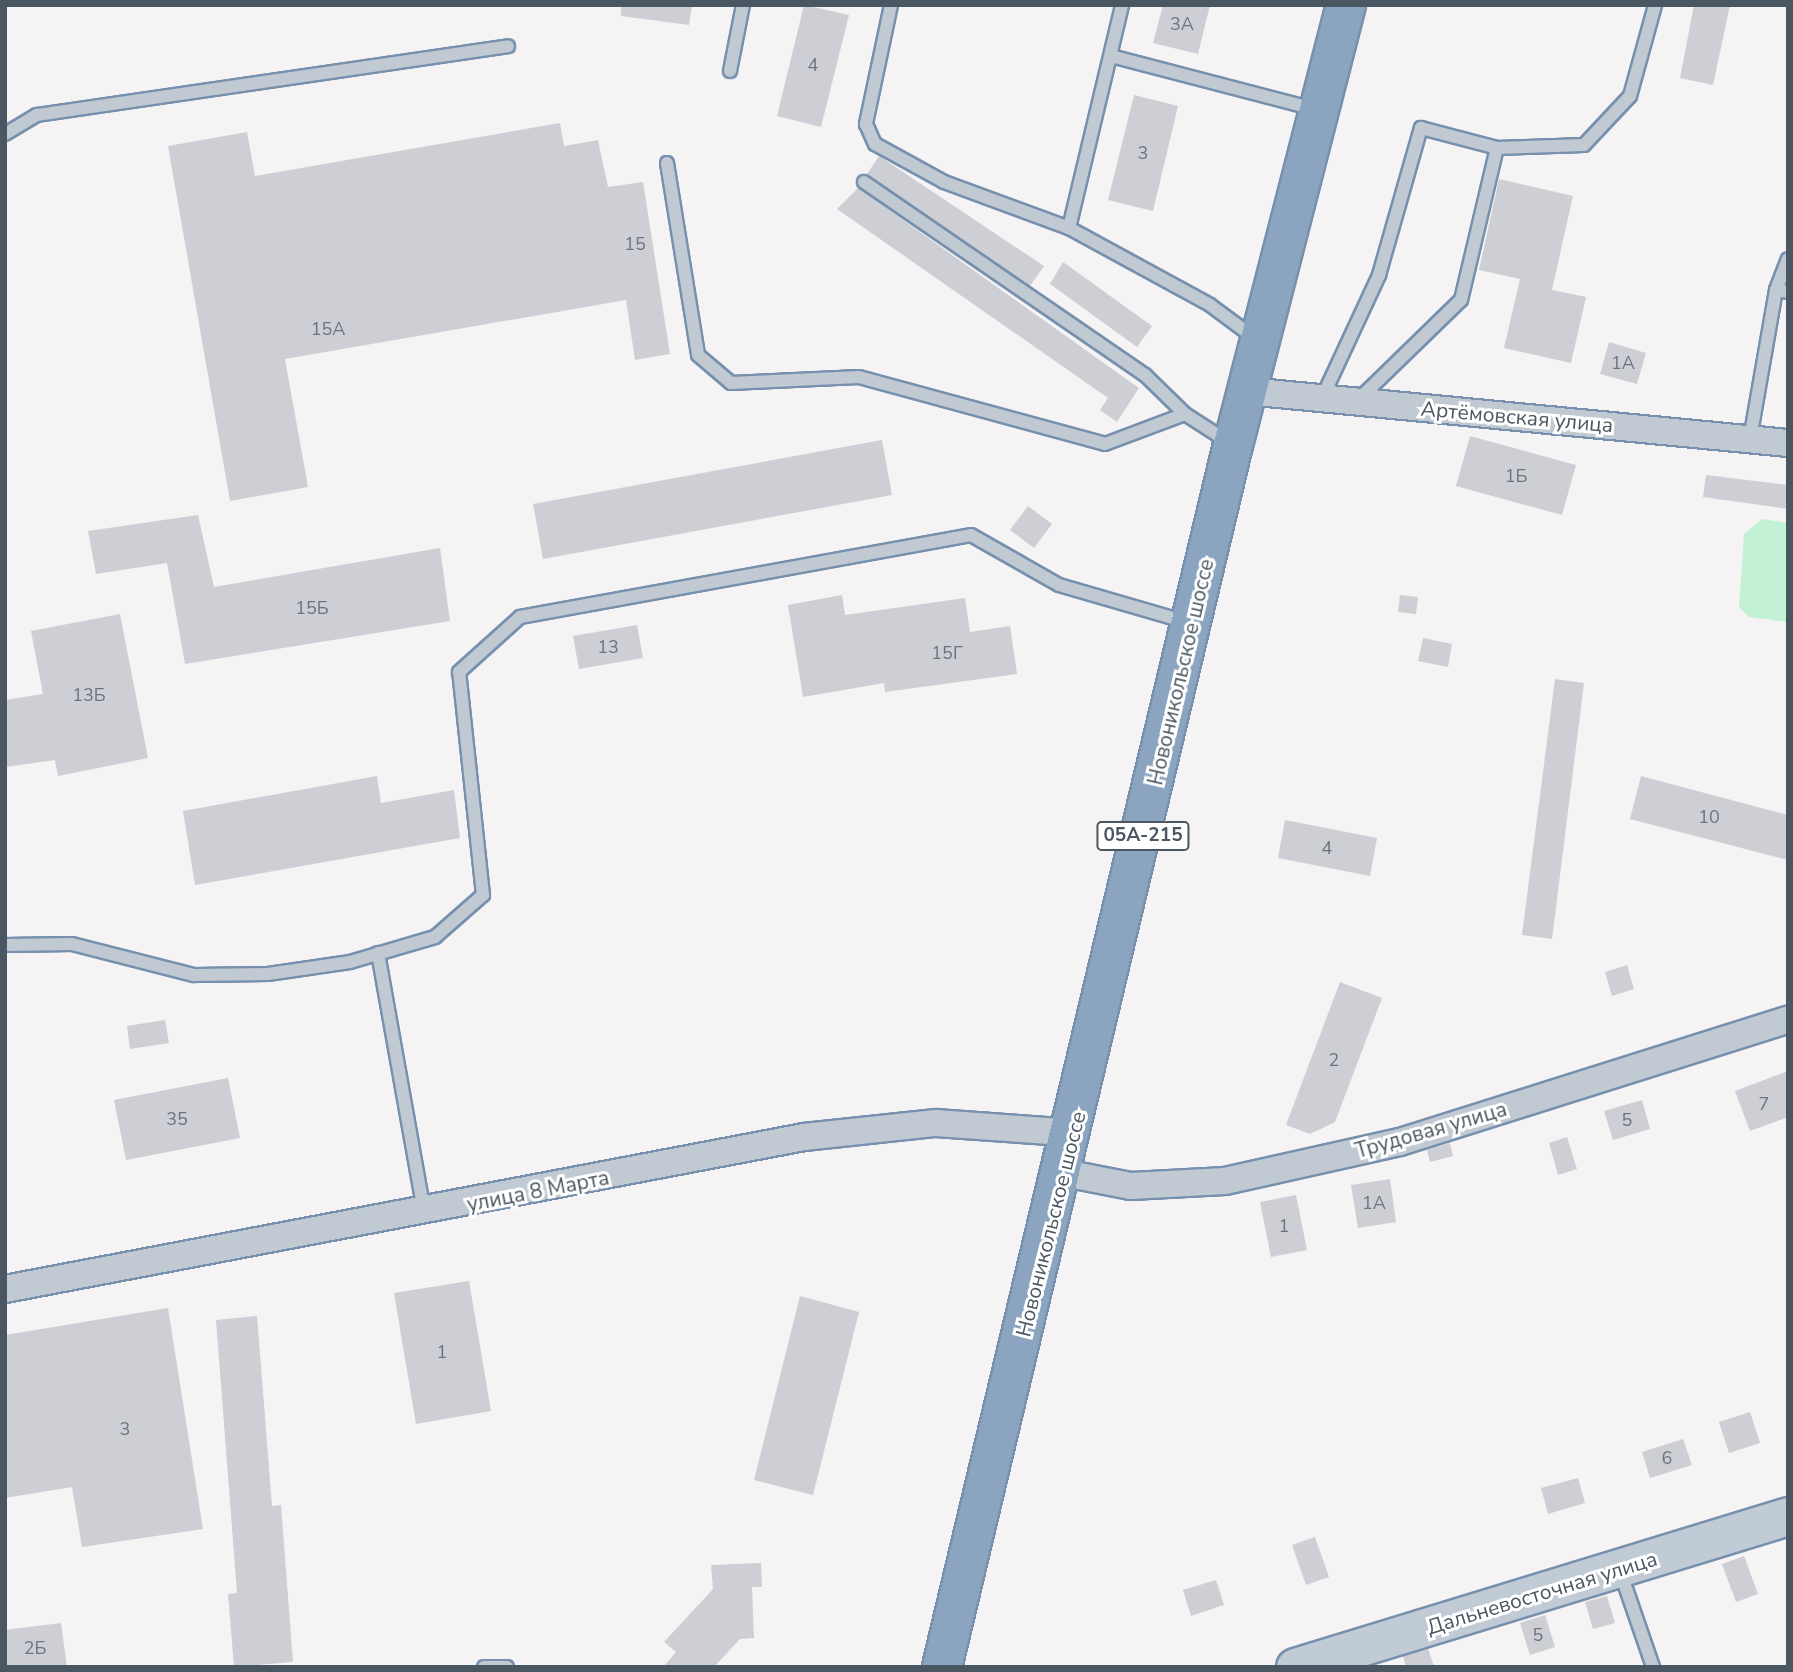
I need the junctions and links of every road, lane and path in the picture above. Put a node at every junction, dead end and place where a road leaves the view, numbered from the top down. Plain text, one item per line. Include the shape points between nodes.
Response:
1 (743, 5) edge
2 (891, 5) edge
3 (1122, 5) edge
4 (1346, 5) edge
5 (1654, 5) edge
6 (508, 46) dead end
7 (1111, 56) junction
8 (730, 71) dead end
9 (1321, 111) junction
10 (5, 134) edge
11 (1497, 148) junction
12 (667, 163) dead end
13 (864, 182) dead end
14 (1069, 228) junction
15 (1788, 259) edge
16 (1782, 291) edge
17 (1260, 342) junction
18 (1247, 391) junction
19 (1322, 398) junction
20 (1356, 402) junction
21 (1185, 414) junction
22 (1750, 439) junction
23 (1788, 443) edge
24 (1233, 445) junction
25 (1192, 624) junction
26 (5, 945) edge
27 (378, 953) junction
28 (1788, 1020) edge
29 (1074, 1133) junction
30 (1064, 1173) junction
31 (425, 1214) junction
32 (5, 1290) edge
33 (1788, 1516) edge
34 (1620, 1571) junction
35 (484, 1667) edge
36 (507, 1667) edge
37 (943, 1667) edge
38 (1295, 1667) edge
39 (1653, 1667) edge

1 - 8 lane
2 - 14 lane via 866,124 869,136 944,182
3 - 7 lane
4 - 9 highway, Новоникольское шоссе / 05А-215
5 - 11 lane via 1630,96 1584,145
6 - 10 lane via 37,115
7 - 9 lane
7 - 14 lane
9 - 17 highway, Новоникольское шоссе / 05А-215
11 - 19 lane via 1421,128 1379,275
11 - 20 lane via 1461,300
12 - 21 lane via 698,355 731,383 859,377 1105,444
13 - 21 lane via 1145,375
14 - 17 lane via 1210,305
15 - 16 lane
16 - 22 lane
17 - 18 highway, Новоникольское шоссе / 05А-215
18 - 19 street, Артёмовская улица
18 - 24 highway, Новоникольское шоссе / 05А-215
19 - 20 street, Артёмовская улица
20 - 22 street, Артёмовская улица
21 - 24 lane
22 - 23 street, Артёмовская улица
24 - 25 highway, Новоникольское шоссе / 05А-215
25 - 27 lane via 1059,585 971,536 520,617 460,672 483,895 435,937
25 - 29 highway, Новоникольское шоссе / 05А-215
26 - 27 lane via 72,944 194,975 268,974
27 - 31 lane
28 - 30 street, Трудовая улица via 1400,1142 1225,1181 1131,1186
29 - 30 highway, Новоникольское шоссе / 05А-215
29 - 31 street, улица 8 Марта via 936,1123 804,1138
30 - 37 highway, Новоникольское шоссе / 05А-215
31 - 32 street, улица 8 Марта
33 - 34 main road, Дальневосточная улица
34 - 38 main road, Дальневосточная улица
34 - 39 lane
35 - 36 lane

